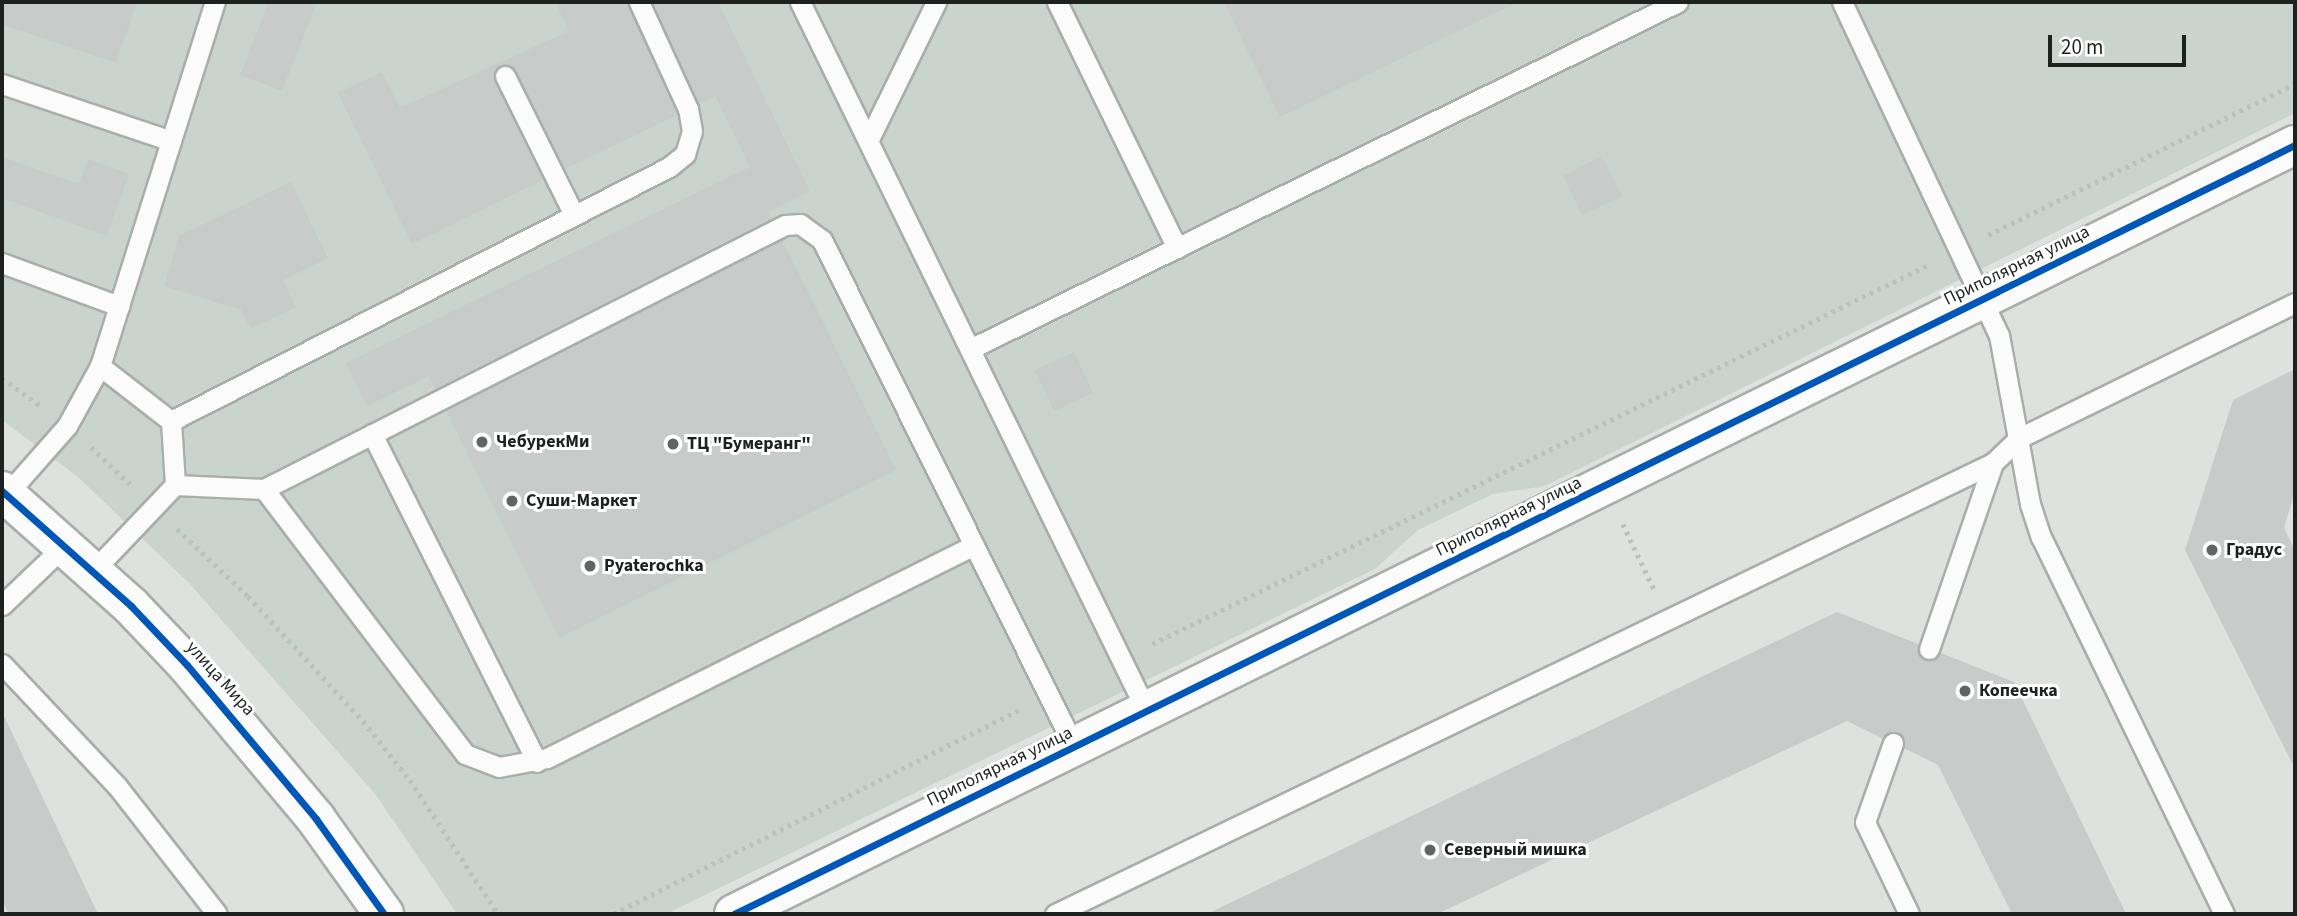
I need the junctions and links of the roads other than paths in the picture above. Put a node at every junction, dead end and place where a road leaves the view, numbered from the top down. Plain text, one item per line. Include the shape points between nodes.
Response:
1 (215, 2) edge
2 (639, 2) edge
3 (800, 2) edge
4 (936, 2) edge
5 (1057, 2) edge
6 (1678, 2) edge
7 (1842, 2) edge
8 (505, 76) dead end
9 (2, 83) edge
10 (171, 141) junction
11 (868, 141) junction
12 (2295, 145) edge
13 (574, 215) junction
14 (1177, 248) junction
15 (2, 264) edge
16 (1984, 300) junction
17 (2295, 303) edge
18 (119, 306) junction
19 (970, 349) junction
20 (100, 366) junction
21 (171, 421) junction
22 (372, 435) junction
23 (2019, 438) junction
24 (1993, 463) junction
25 (175, 485) junction
26 (264, 489) junction
27 (4, 493) edge
28 (65, 545) junction
29 (974, 545) junction
30 (93, 571) junction
31 (2, 605) edge
32 (1929, 649) dead end
33 (2, 664) edge
34 (1147, 712) junction
35 (1893, 743) dead end
36 (1075, 748) junction
37 (537, 762) junction
38 (217, 914) edge
39 (384, 914) edge
40 (734, 914) edge
41 (1055, 914) edge
42 (1909, 914) edge
43 (2224, 914) edge

1 - 10 lane
2 - 13 lane via 688,109 692,131 685,154 669,167
3 - 11 lane
4 - 11 lane
5 - 14 lane
6 - 14 lane
7 - 16 lane
8 - 13 lane
9 - 10 lane
10 - 18 lane
11 - 19 lane
12 - 16 street, Приполярная улица
13 - 21 lane
14 - 19 lane
15 - 18 lane
16 - 23 lane via 2007,362
16 - 34 street, Приполярная улица
17 - 23 lane
18 - 20 lane
19 - 34 lane
20 - 21 lane
20 - 27 lane via 67,426
21 - 25 lane
22 - 26 lane
22 - 29 lane via 785,225 800,224 822,240
22 - 37 lane
23 - 24 lane
23 - 43 lane via 2041,537
24 - 32 lane
24 - 41 lane
25 - 26 lane
25 - 30 lane
26 - 37 lane via 465,754 499,767
27 - 28 street, улица Мира
28 - 30 street, улица Мира
28 - 31 lane
29 - 36 lane
29 - 37 lane
30 - 39 street, улица Мира via 239,724 316,819
33 - 38 lane via 117,786
34 - 36 street, Приполярная улица
35 - 42 lane via 1865,822
36 - 40 street, Приполярная улица

